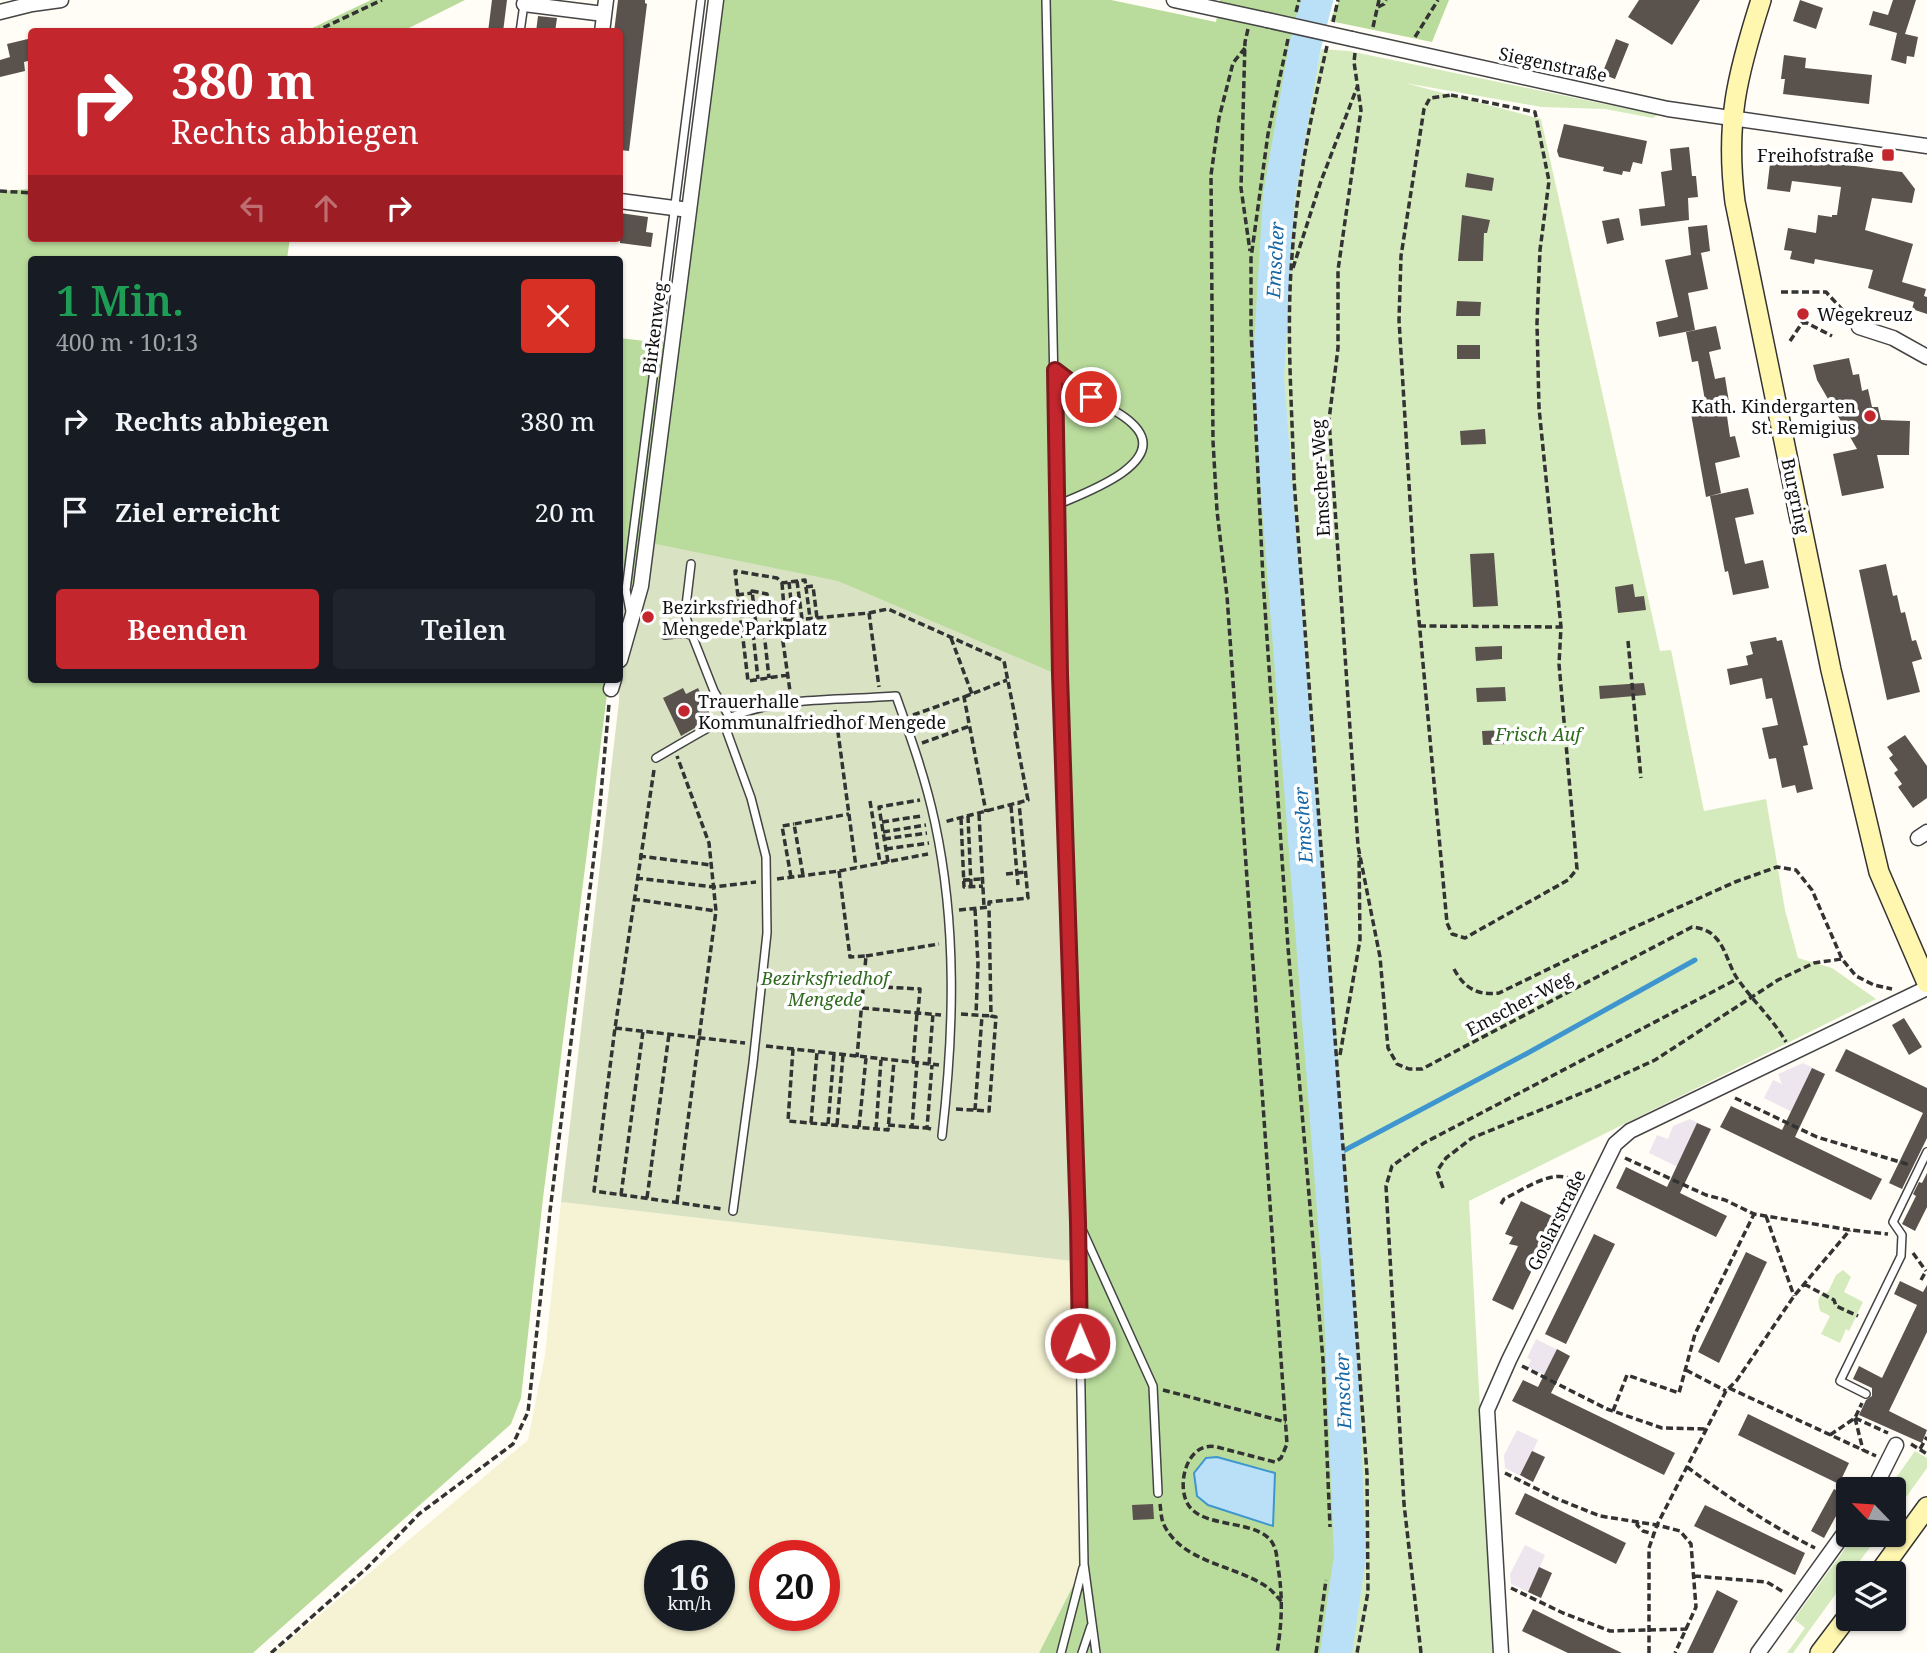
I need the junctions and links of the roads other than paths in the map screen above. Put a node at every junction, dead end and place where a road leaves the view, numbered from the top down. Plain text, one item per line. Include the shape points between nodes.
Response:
1 (61, 0) edge
2 (701, 0) edge
3 (716, 0) edge
4 (1046, 0) edge
5 (1174, 0) edge
6 (1761, 0) edge
7 (524, 4) joint
8 (605, 7) edge
9 (0, 12) edge
10 (521, 28) edge
11 (602, 28) edge
12 (1731, 118) junction
13 (1927, 146) edge
14 (623, 201) edge
15 (682, 209) junction
16 (1858, 327) road end
17 (1927, 357) edge
18 (1055, 370) junction
19 (1057, 505) junction
20 (691, 564) dead end
21 (665, 635) dead end
22 (692, 635) junction
23 (623, 650) edge
24 (727, 720) junction
25 (656, 758) road end
26 (1923, 988) edge
27 (943, 1133) road end
28 (1927, 1152) edge
29 (733, 1211) road end
30 (1078, 1222) junction
31 (1866, 1394) road end
32 (1896, 1445) dead end
33 (1880, 1477) edge
34 (1158, 1493) road end
35 (1927, 1507) edge
36 (1836, 1545) edge
37 (1888, 1561) edge
38 (1084, 1564) junction
39 (1092, 1622) junction
40 (1837, 1631) edge
41 (1061, 1653) edge
42 (1082, 1653) edge
43 (1096, 1653) edge
44 (1501, 1653) edge
45 (1758, 1653) edge
46 (1820, 1653) edge

1 - 9 street
2 - 15 lane
3 - 15 street, Birkenweg
4 - 18 lane
5 - 12 street, Siegenstraße, bridge via 1668,109
6 - 12 main road, Burgring
7 - 8 street
7 - 10 lane
8 - 11 street
12 - 13 street, Siegenstraße
12 - 26 main road, Burgring via 1735,202 1831,670 1880,872
14 - 15 street
15 - 23 street, Birkenweg via 641,586
16 - 17 street via 1893,338
18 - 19 lane
18 - 19 lane via 1125,417 1142,438 1140,455 1130,469
19 - 30 lane
20 - 22 lane via 685,614
21 - 22 lane
22 - 24 lane
24 - 25 lane
24 - 27 lane via 791,703 896,696 936,827 952,942
24 - 29 lane via 766,857 767,933
26 - 44 street, Goslarstraße via 1630,1131 1615,1144 1487,1410
28 - 31 lane via 1894,1222 1902,1235 1901,1256 1840,1381
30 - 34 lane via 1153,1386
30 - 38 lane
32 - 33 street
35 - 37 main road
36 - 45 street
38 - 39 lane
38 - 41 lane
39 - 42 lane
39 - 43 lane
40 - 46 main road

